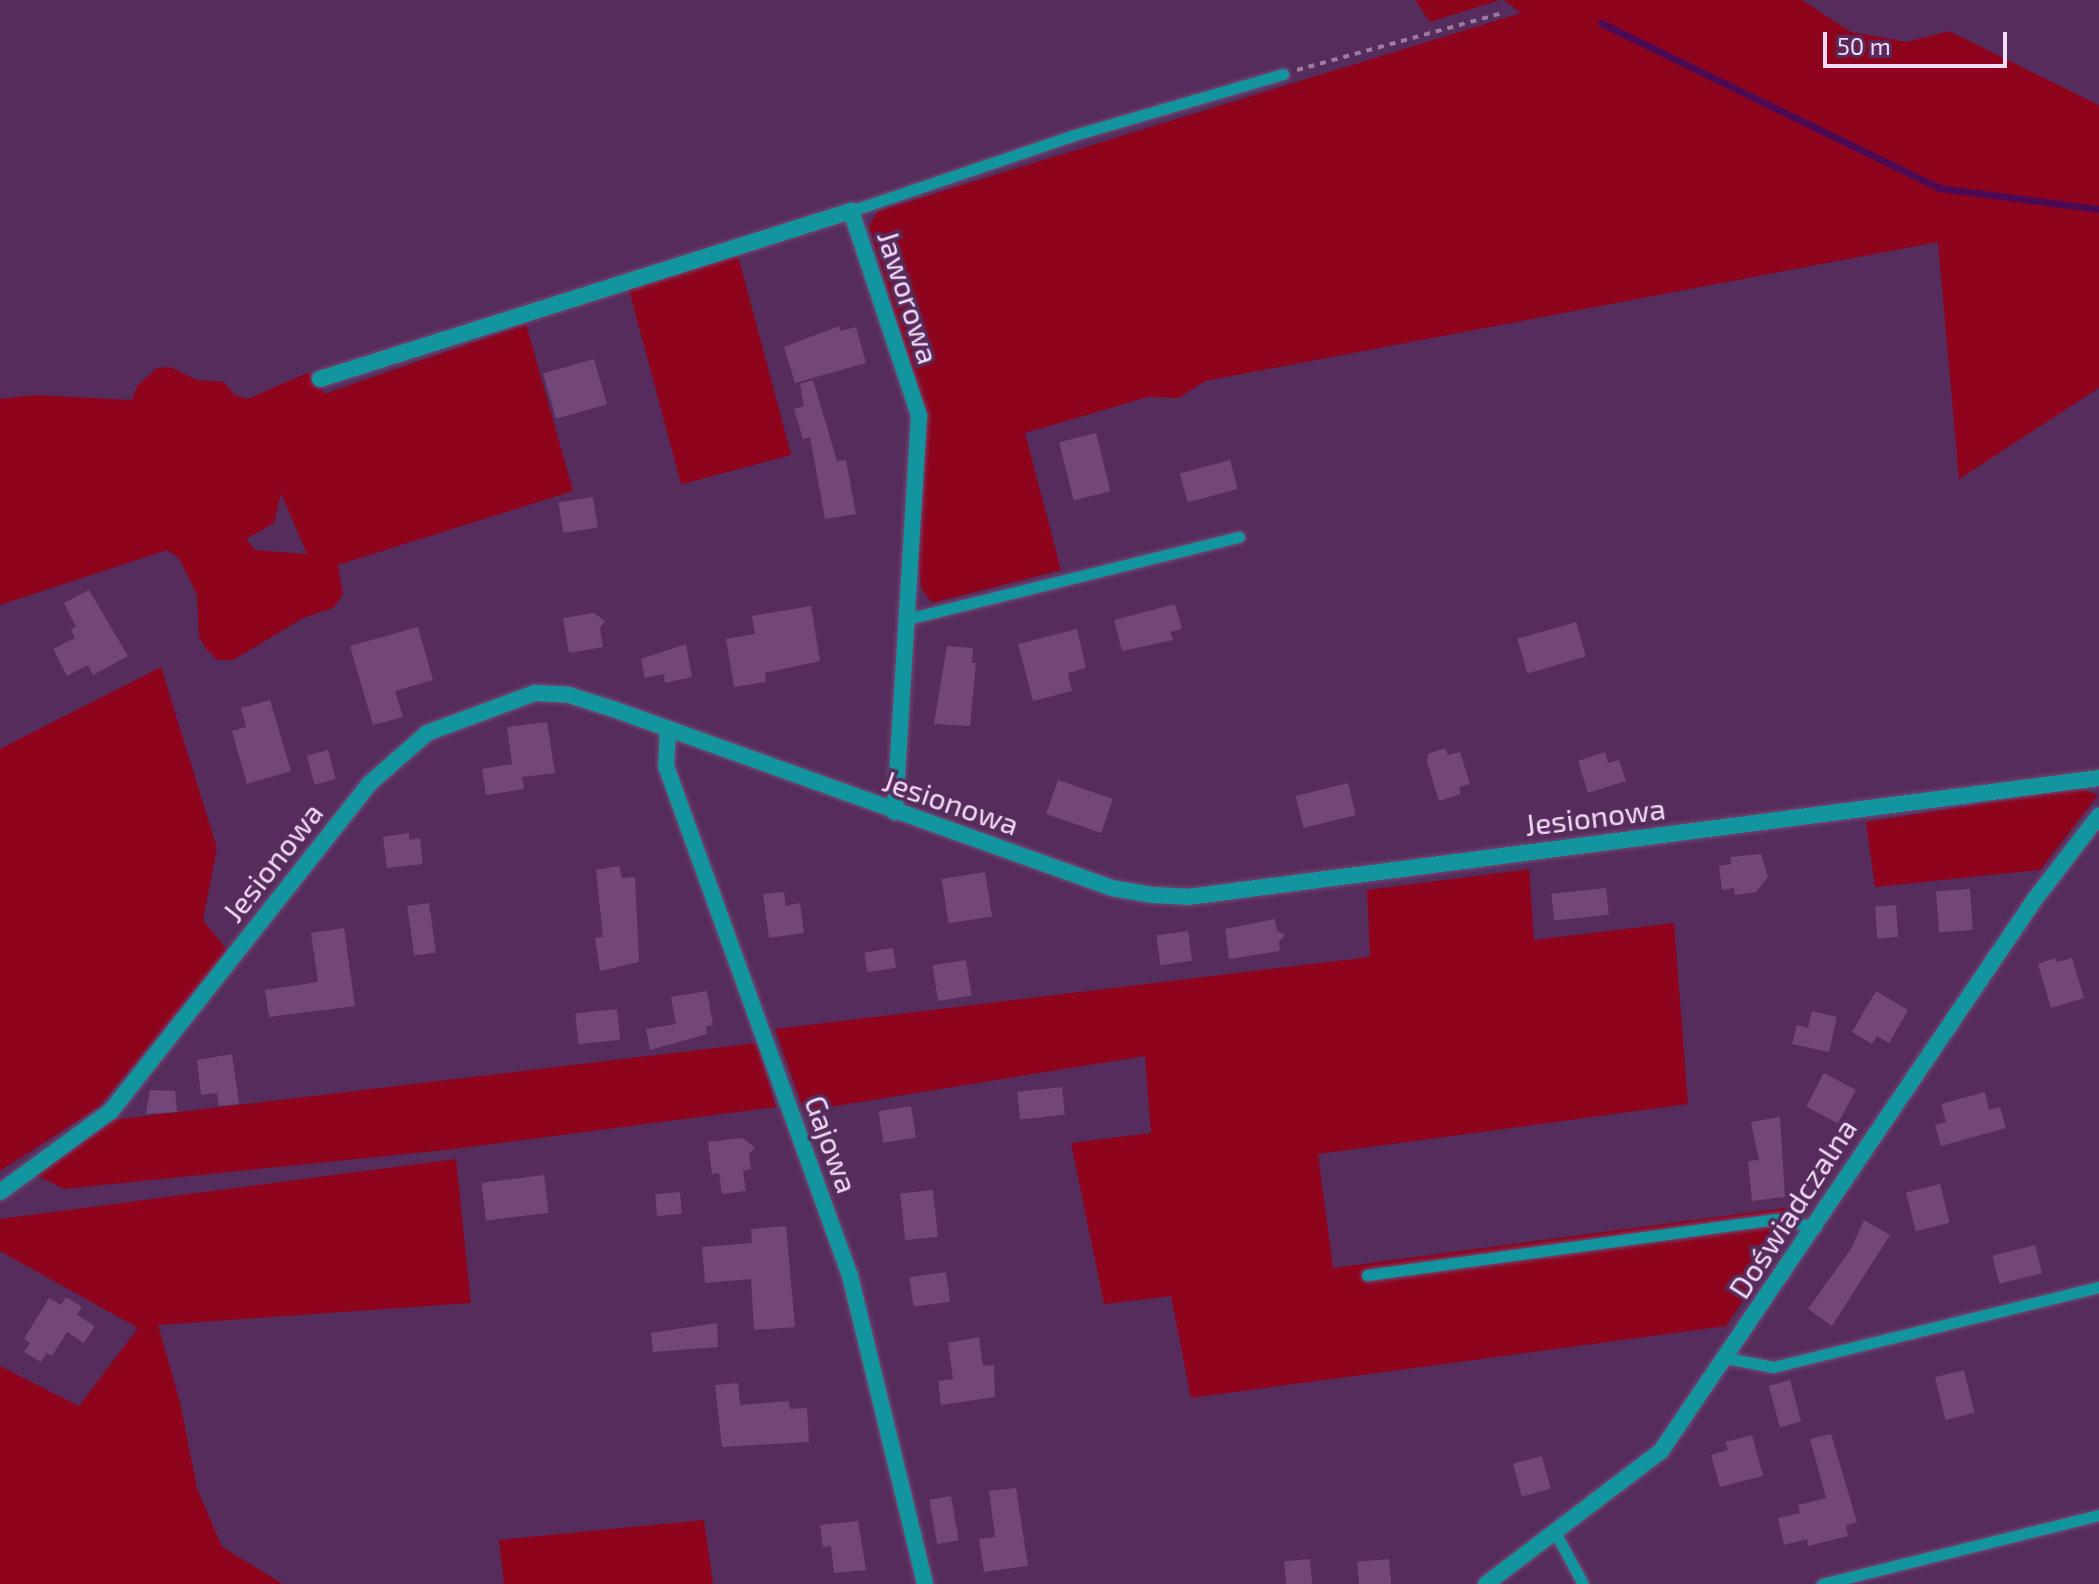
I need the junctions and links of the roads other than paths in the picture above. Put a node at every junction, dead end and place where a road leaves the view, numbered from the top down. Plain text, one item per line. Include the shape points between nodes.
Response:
1 (1283, 74) road end
2 (851, 211) junction
3 (320, 379) dead end
4 (1239, 537) dead end
5 (907, 619) junction
6 (668, 731) junction
7 (2099, 778) edge
8 (895, 812) junction
9 (2099, 816) edge
10 (0, 1192) edge
11 (1816, 1227) junction
12 (1367, 1275) dead end
13 (2099, 1287) edge
14 (1726, 1358) junction
15 (2099, 1515) edge
16 (1556, 1534) junction
17 (925, 1584) edge
18 (1486, 1584) edge
19 (1583, 1584) edge
20 (1822, 1584) edge

1 - 2 lane via 1071,136
2 - 3 street, Jaworowa
2 - 5 street, Jaworowa via 919,416
4 - 5 lane
5 - 8 street, Jaworowa
6 - 8 street, Jesionowa
6 - 10 street, Jesionowa via 551,692 513,698 427,733 369,784 111,1111
6 - 17 street, Gajowa via 666,766 850,1276
7 - 8 street, Jesionowa via 1188,897 1112,888
9 - 11 street, Doświadczalna via 2035,899
11 - 12 lane via 1776,1219
11 - 14 street, Doświadczalna
13 - 14 lane via 1773,1367
14 - 16 street, Doświadczalna via 1661,1451
15 - 20 lane
16 - 18 street, Doświadczalna
16 - 19 lane

